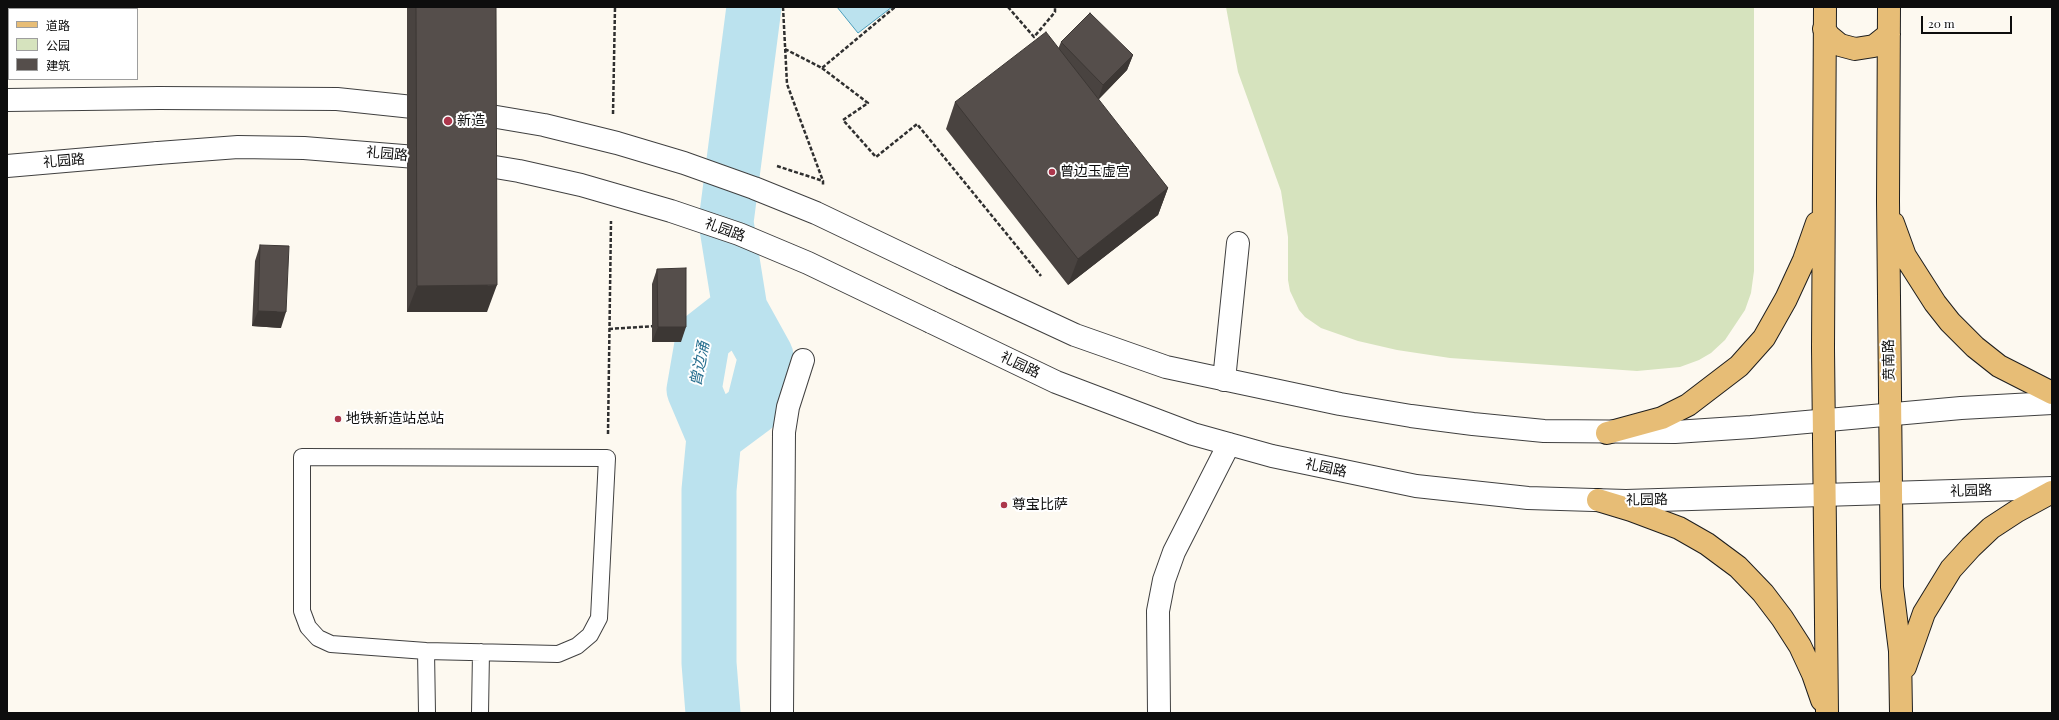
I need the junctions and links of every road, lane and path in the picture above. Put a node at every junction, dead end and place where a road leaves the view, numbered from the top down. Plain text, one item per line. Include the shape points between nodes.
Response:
1 (615, 7) edge
2 (783, 7) edge
3 (896, 7) edge
4 (1008, 7) edge
5 (1055, 7) edge
6 (1824, 7) edge
7 (1889, 7) edge
8 (1824, 29) junction
9 (1889, 34) junction
10 (785, 49) junction
11 (822, 68) junction
12 (7, 100) edge
13 (613, 121) dead end
14 (772, 164) dead end
15 (7, 166) edge
16 (823, 181) junction
17 (823, 189) dead end
18 (1823, 198) junction
19 (1888, 201) junction
20 (612, 213) dead end
21 (1238, 243) dead end
22 (1041, 276) dead end
23 (662, 326) edge
24 (609, 329) junction
25 (803, 360) dead end
26 (1224, 380) junction
27 (2052, 393) edge
28 (2052, 403) edge
29 (1890, 414) junction
30 (1824, 421) junction
31 (1607, 433) junction
32 (1229, 444) junction
33 (607, 458) junction
34 (2052, 488) edge
35 (2052, 492) edge
36 (1891, 493) junction
37 (1825, 495) junction
38 (1598, 500) junction
39 (426, 651) junction
40 (481, 652) junction
41 (1901, 690) junction
42 (427, 713) edge
43 (480, 713) edge
44 (782, 713) edge
45 (1159, 713) edge
46 (1826, 713) edge
47 (1901, 713) edge

1 - 13 path
2 - 10 path
3 - 11 path
4 - 5 path via 1034,37 1055,12
6 - 8 main road
7 - 9 main road, 贲南路
8 - 9 main road via 1840,45 1855,49 1874,46
8 - 18 main road
9 - 19 main road, 贲南路
10 - 11 path
10 - 16 path via 787,84
11 - 22 path via 868,103 843,120 876,157 917,124
12 - 26 street, bridge via 337,99 544,125 617,143 754,188 816,213 1082,337 1166,367
14 - 16 path
15 - 32 street, 礼园路, bridge via 238,147 304,148 453,160 519,171 671,211 739,234 808,263 1056,382 1192,434
16 - 17 path
18 - 30 main road
18 - 31 main road via 1816,230 1786,299 1764,338 1739,366 1688,405 1662,418
19 - 27 main road via 1895,231 1905,256 1934,303 1950,322 1999,366
19 - 29 main road, 贲南路
20 - 24 path
21 - 26 street
23 - 24 path
24 - 33 path
25 - 44 street via 788,407 784,432
26 - 31 street via 1411,416 1544,431
28 - 29 street
29 - 30 street
29 - 36 main road, 贲南路
30 - 31 street via 1690,431
30 - 37 main road
32 - 38 street, 礼园路 via 1287,460 1416,486 1528,498
32 - 45 street via 1174,552 1164,580 1158,611
33 - 39 lane via 302,457 302,611 308,627 318,638 331,644
33 - 40 lane via 599,618 590,635 577,646 558,654
34 - 36 street, 礼园路
35 - 41 main road via 2016,511 1992,528 1970,547 1951,569 1924,613 1906,663
36 - 37 street, 礼园路
36 - 41 main road, 贲南路 via 1892,586 1900,651
37 - 38 street, 礼园路
37 - 46 main road
38 - 46 main road via 1679,528 1707,544 1738,567 1763,593 1800,646
39 - 40 lane
39 - 42 lane
40 - 43 lane
41 - 47 main road, 贲南路

